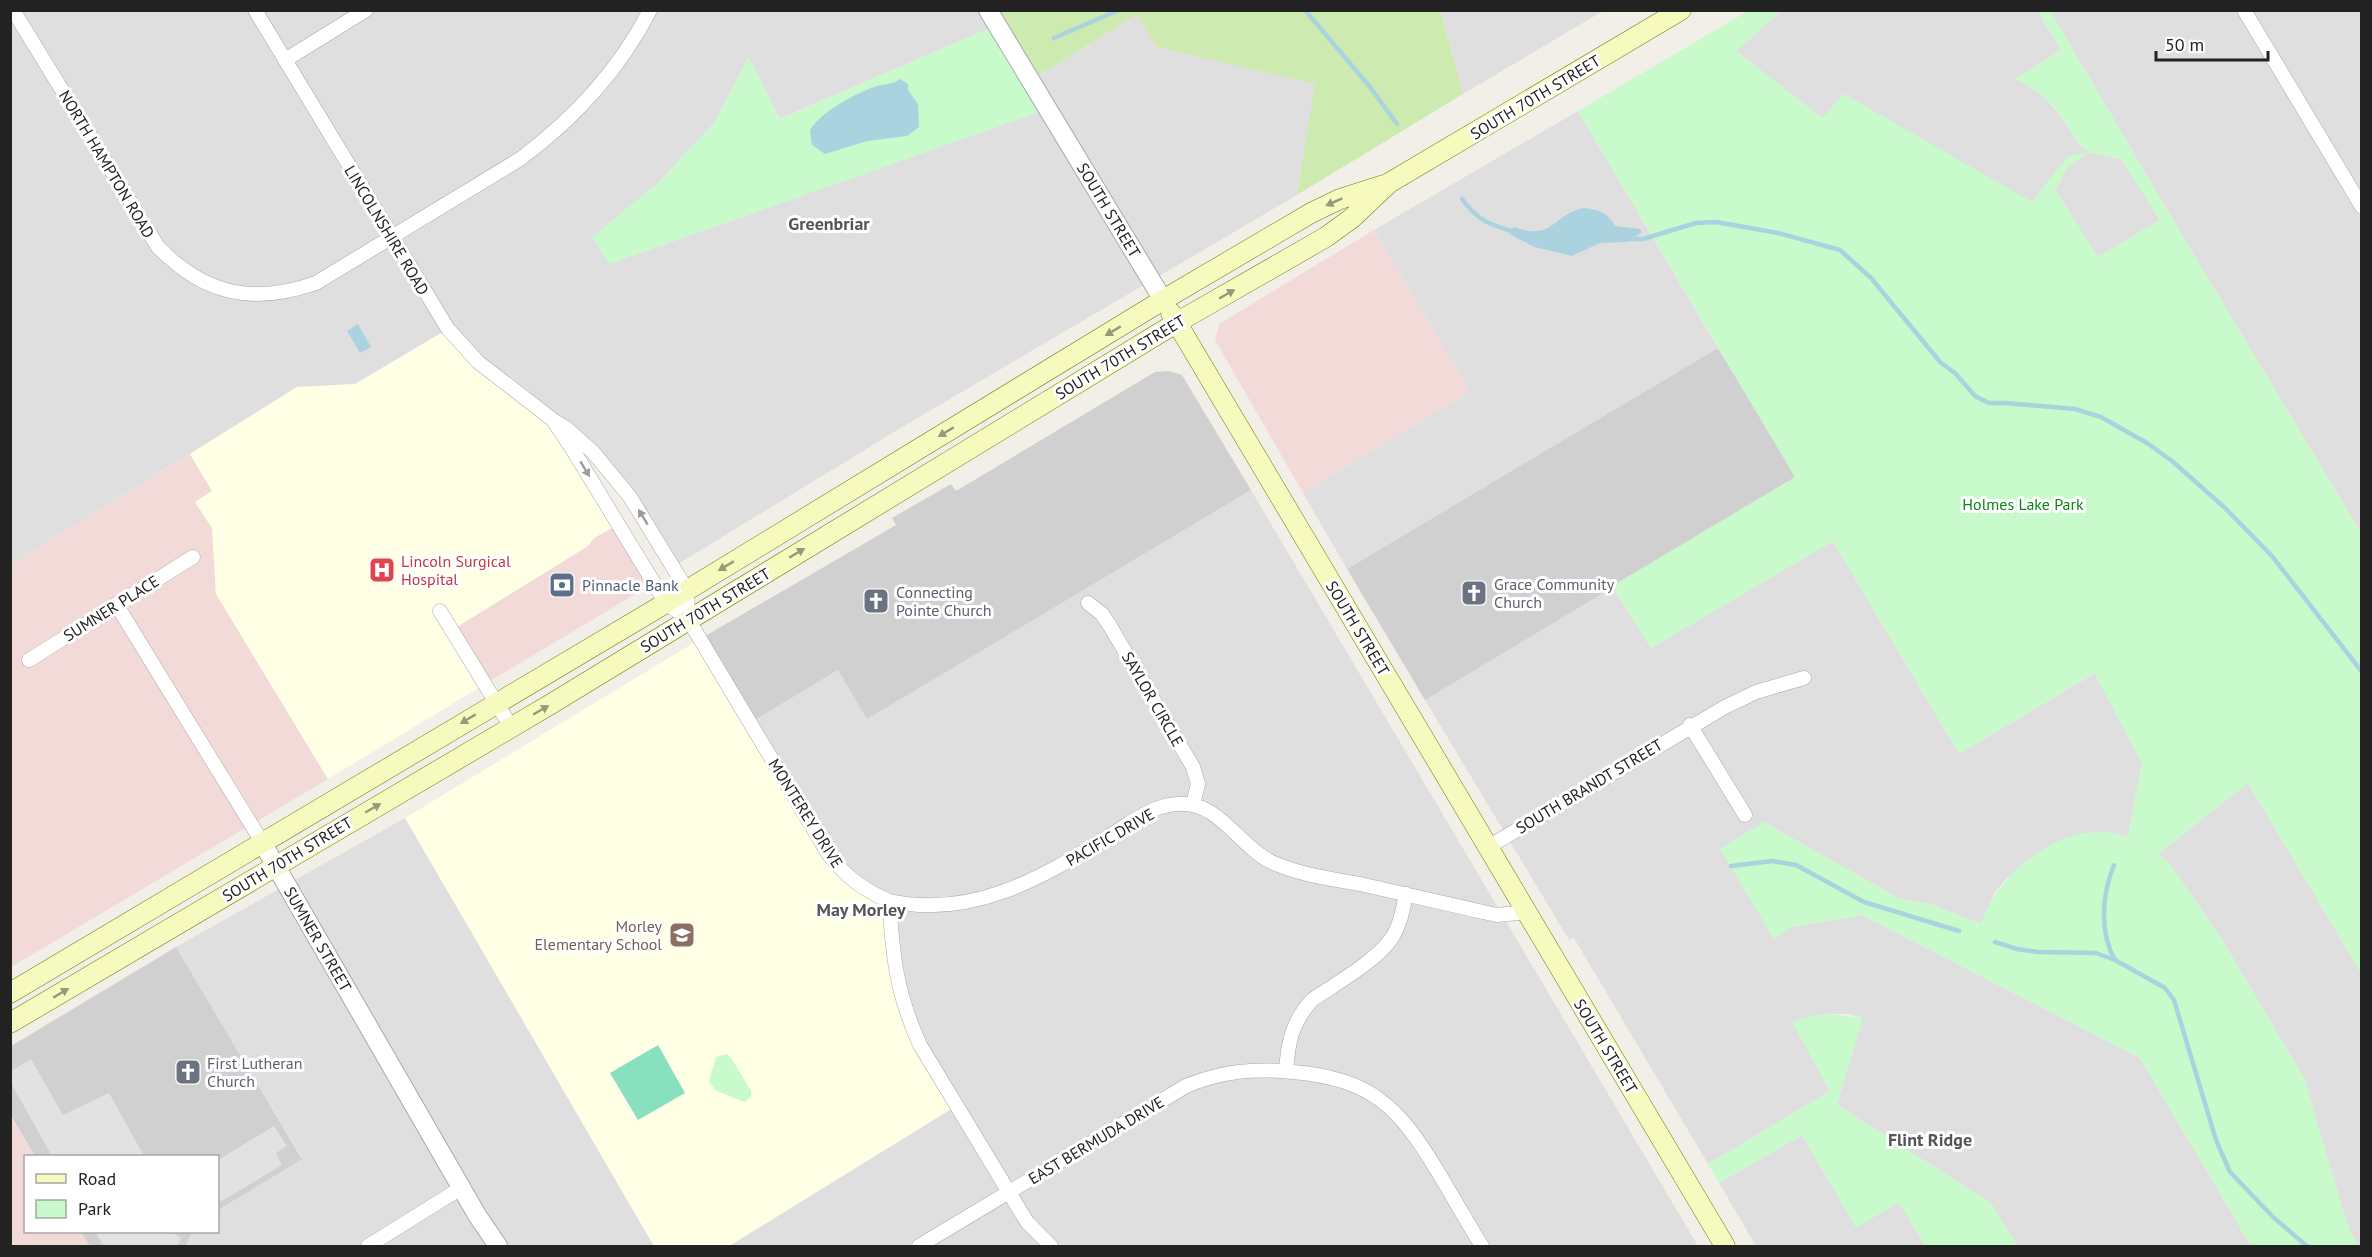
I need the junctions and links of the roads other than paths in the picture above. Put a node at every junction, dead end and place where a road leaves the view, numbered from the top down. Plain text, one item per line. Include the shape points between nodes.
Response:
1 (13, 10) edge
2 (255, 10) edge
3 (366, 10) edge
4 (650, 10) edge
5 (988, 10) edge
6 (1680, 10) edge
7 (2244, 10) edge
8 (285, 60) junction
9 (1389, 183) junction
10 (2361, 207) edge
11 (392, 237) junction
12 (1163, 300) junction
13 (1176, 323) junction
14 (553, 420) junction
15 (193, 557) dead end
16 (687, 590) junction
17 (666, 603) junction
18 (1088, 603) dead end
19 (116, 604) junction
20 (440, 611) dead end
21 (688, 619) junction
22 (29, 660) dead end
23 (1804, 678) dead end
24 (496, 702) junction
25 (1690, 725) junction
26 (511, 727) junction
27 (1193, 804) junction
28 (1745, 815) dead end
29 (262, 842) junction
30 (1488, 847) junction
31 (276, 865) junction
32 (1406, 894) junction
33 (889, 900) junction
34 (1527, 912) junction
35 (10, 993) edge
36 (10, 1023) edge
37 (1286, 1071) junction
38 (461, 1188) junction
39 (1008, 1192) junction
40 (368, 1246) edge
41 (498, 1246) edge
42 (919, 1246) edge
43 (1051, 1246) edge
44 (1482, 1246) edge
45 (1725, 1246) edge

1 - 11 street, NORTH HAMPTON ROAD via 147,232 158,248 190,276 226,291 250,295 293,291 316,283
2 - 8 street, LINCOLNSHIRE ROAD
3 - 8 street
4 - 11 street, NORTH HAMPTON ROAD via 598,90 548,138
5 - 12 street, SOUTH STREET
6 - 9 main road, SOUTH 70TH STREET
7 - 10 street
8 - 11 street, LINCOLNSHIRE ROAD
9 -> 12 main road, SOUTH 70TH STREET via 1311,213
13 -> 9 main road, SOUTH 70TH STREET via 1326,237
11 - 14 street, LINCOLNSHIRE ROAD via 461,346
12 - 13 main road, SOUTH STREET
12 -> 16 main road, SOUTH 70TH STREET
21 -> 13 main road, SOUTH 70TH STREET
13 - 30 main road, SOUTH STREET
16 -> 14 street, LINCOLNSHIRE ROAD via 616,477 593,452
14 -> 17 street, LINCOLNSHIRE ROAD
15 - 19 street, SUMNER PLACE
16 - 17 main road, SOUTH 70TH STREET
16 - 21 street
17 - 21 street, LINCOLNSHIRE ROAD
17 - 24 main road, SOUTH 70TH STREET
18 - 27 street, SAYLOR CIRCLE via 1110,626 1193,767 1197,784
19 - 22 street, SUMNER PLACE
19 - 29 street, SUMNER STREET
20 - 24 street
26 -> 21 main road, SOUTH 70TH STREET
21 - 33 street, MONTEREY DRIVE via 829,855 855,883
23 - 25 street, SOUTH BRANDT STREET via 1756,692
24 - 26 street
24 -> 29 main road, SOUTH 70TH STREET
25 - 28 street
25 - 30 street, SOUTH BRANDT STREET
31 -> 26 main road, SOUTH 70TH STREET
27 - 32 street via 1219,817 1244,843 1274,864
27 - 33 street, PACIFIC DRIVE via 1147,812 1059,867 997,895 926,906
29 - 31 street, SUMNER STREET
29 - 35 main road, SOUTH 70TH STREET
30 - 34 main road, SOUTH STREET
36 -> 31 main road, SOUTH 70TH STREET
31 - 38 street, SUMNER STREET
32 - 34 street via 1497,915
32 - 37 street via 1392,939 1303,1010 1288,1042
33 - 39 street via 893,957 906,1015
34 - 45 main road, SOUTH STREET
37 - 39 street, EAST BERMUDA DRIVE via 1229,1072 1186,1086
37 - 44 street, EAST BERMUDA DRIVE via 1341,1079 1363,1088 1397,1113 1416,1135
38 - 40 street
38 - 41 street, SUMNER STREET
39 - 42 street, EAST BERMUDA DRIVE
39 - 43 street via 1027,1222

